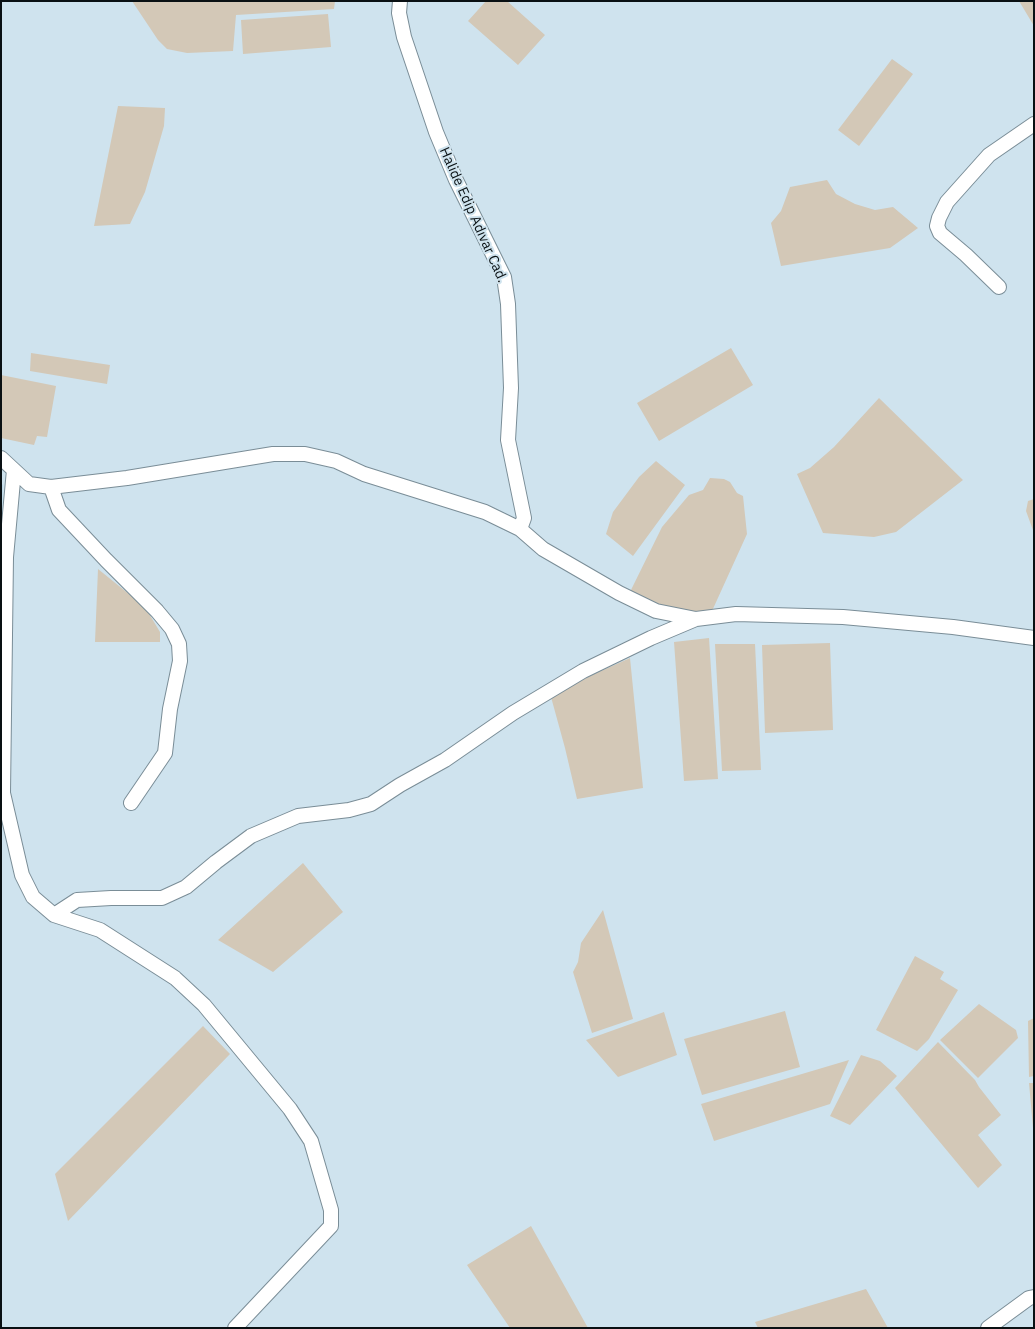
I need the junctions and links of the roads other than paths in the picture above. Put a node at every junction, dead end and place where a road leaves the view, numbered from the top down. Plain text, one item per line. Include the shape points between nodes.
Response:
1 (400, 1) edge
2 (1034, 124) edge
3 (999, 287) dead end
4 (1, 458) edge
5 (14, 470) junction
6 (51, 487) junction
7 (520, 529) junction
8 (696, 619) junction
9 (1034, 638) edge
10 (3, 684) edge
11 (131, 803) dead end
12 (54, 915) junction
13 (1034, 1297) edge
14 (235, 1328) edge
15 (988, 1328) edge

1 - 7 street, Halide Edip Adıvar Cad. via 399,13 404,38 436,132 456,180 504,277 508,304 511,388 508,440 524,518
2 - 3 street via 989,155 947,202 937,226 940,233
4 - 5 street
5 - 6 street via 29,484
5 - 10 street via 6,558
6 - 7 street via 128,478 273,454 305,454 336,461 364,474 485,512
6 - 11 street via 59,510 157,611 172,629 179,644 180,661 170,709 165,753
7 - 8 street via 543,549 619,593 656,611
8 - 9 street via 736,614 843,617 953,627
8 - 12 street via 583,671 513,713 445,760 371,804 349,810 298,816 251,836 186,887 162,898 77,900
10 - 12 street via 4,794 22,875 33,897
12 - 14 street via 100,930 175,978 204,1005 290,1109 311,1141 331,1210 331,1226
13 - 15 street

